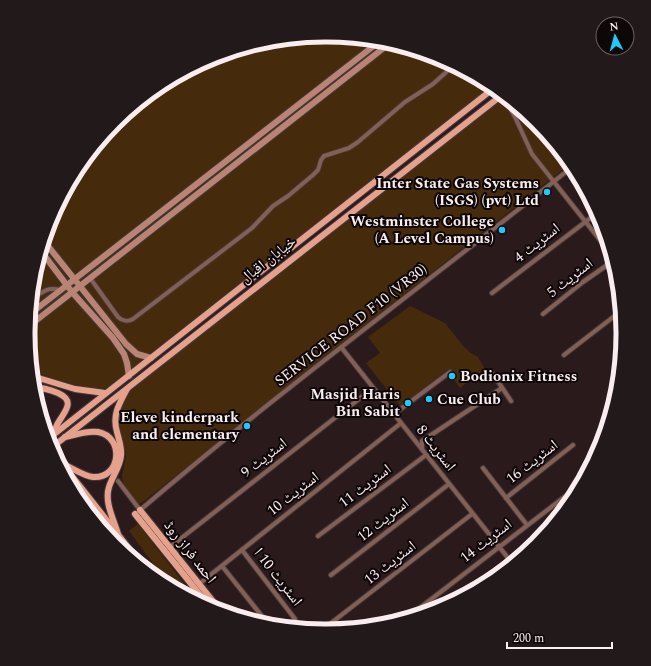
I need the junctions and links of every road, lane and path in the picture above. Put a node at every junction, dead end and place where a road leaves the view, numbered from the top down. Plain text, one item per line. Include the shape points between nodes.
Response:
1 (373, 47) edge
2 (383, 48) edge
3 (449, 70) edge
4 (489, 92) edge
5 (497, 99) edge
6 (512, 111) edge
7 (567, 171) edge
8 (555, 181) junction
9 (592, 217) edge
10 (586, 221) junction
11 (601, 241) edge
12 (48, 246) edge
13 (45, 257) edge
14 (608, 265) edge
15 (75, 278) junction
16 (90, 278) junction
17 (67, 285) junction
18 (80, 286) junction
19 (60, 290) junction
20 (72, 292) junction
21 (492, 293) dead end
22 (37, 295) edge
23 (36, 309) edge
24 (543, 314) dead end
25 (615, 316) edge
26 (36, 321) edge
27 (342, 347) junction
28 (564, 355) dead end
29 (151, 358) junction
30 (450, 372) dead end
31 (493, 374) dead end
32 (129, 376) junction
33 (38, 378) edge
34 (40, 387) edge
35 (128, 388) junction
36 (373, 388) junction
37 (502, 388) junction
38 (105, 393) junction
39 (511, 401) dead end
40 (394, 414) junction
41 (401, 423) junction
42 (53, 433) edge
43 (53, 434) edge
44 (64, 437) junction
45 (57, 443) edge
46 (573, 445) dead end
47 (422, 449) junction
48 (426, 455) junction
49 (68, 467) edge
50 (483, 468) dead end
51 (76, 482) edge
52 (118, 482) dead end
53 (449, 484) junction
54 (566, 496) edge
55 (506, 498) junction
56 (140, 510) junction
57 (135, 514) joint
58 (472, 514) junction
59 (527, 525) junction
60 (118, 534) junction
61 (318, 536) dead end
62 (124, 542) edge
63 (170, 547) junction
64 (499, 547) junction
65 (242, 550) junction
66 (508, 558) edge
67 (222, 566) junction
68 (331, 575) dead end
69 (199, 584) junction
70 (201, 595) edge
71 (212, 600) edge
72 (420, 607) edge
73 (262, 617) edge
74 (296, 619) dead end
75 (330, 624) edge

1 - 15 street
2 - 16 street
3 - 16 street via 350,148 324,156 318,170 273,206 252,228 130,321 121,320
4 - 29 main road, خیابان اقبال
5 - 35 main road, خیابان اقبال
6 - 8 street via 532,154
7 - 8 street, SERVICE ROAD F10 (VR30)
8 - 10 street
8 - 27 street, SERVICE ROAD F10 (VR30)
9 - 10 street, اسٹریٹ 4
10 - 11 street
10 - 21 street, اسٹریٹ 4
12 - 15 street
13 - 17 street
14 - 24 street, اسٹریٹ 5
15 - 17 street
15 - 18 street
16 - 18 street
17 - 19 street
17 - 20 street
18 - 20 street
18 - 29 street via 131,349
19 - 22 street via 51,288
19 - 23 street
20 - 26 street
20 - 32 street via 124,354
25 - 28 street
27 - 36 street, اسٹریٹ 8
27 - 56 street, SERVICE ROAD F10 (VR30)
29 - 32 main road, خیابان اقبال
30 - 40 street
31 - 37 street
32 - 38 main road, خیابان اقبال
33 - 38 main road via 75,389
34 - 42 main road via 65,396 68,401 68,406
35 - 44 main road, خیابان اقبال
35 - 60 main road via 115,414 121,457 108,489 107,499
36 - 40 street, اسٹریٹ 8
36 - 63 street, اسٹریٹ 9
37 - 39 street
37 - 47 street via 422,441
38 - 43 main road, خیابان اقبال
40 - 41 street, اسٹریٹ 8
41 - 47 street, اسٹریٹ 8
41 - 65 street, اسٹریٹ 10
44 - 45 main road, خیابان اقبال
44 - 49 main road via 92,432 106,434 114,444 117,456 113,467 104,476 86,475
46 - 55 street, اسٹریٹ 16
47 - 48 street, اسٹریٹ 8
48 - 53 street, اسٹریٹ 8
48 - 61 street, اسٹریٹ 11
50 - 55 street
51 - 60 main road
52 - 56 street
53 - 58 street, اسٹریٹ 8
53 - 68 street, اسٹریٹ 12
54 - 59 street, اسٹریٹ 14
55 - 59 street
56 - 57 street, SERVICE ROAD F10 (VR30)
56 - 63 main road, احمد فراز روڈ
57 - 70 main road, احمد فراز روڈ
58 - 64 street, اسٹریٹ 8
58 - 75 street, اسٹریٹ 13
59 - 64 street, اسٹریٹ 14
60 - 62 main road
63 - 69 main road, احمد فراز روڈ
64 - 66 street, اسٹریٹ 8
64 - 72 street, اسٹریٹ 14
65 - 67 street, اسٹریٹ 10
65 - 74 street, اسٹریٹ 10 ا
67 - 69 street, اسٹریٹ 10
67 - 73 street
69 - 71 main road, احمد فراز روڈ

